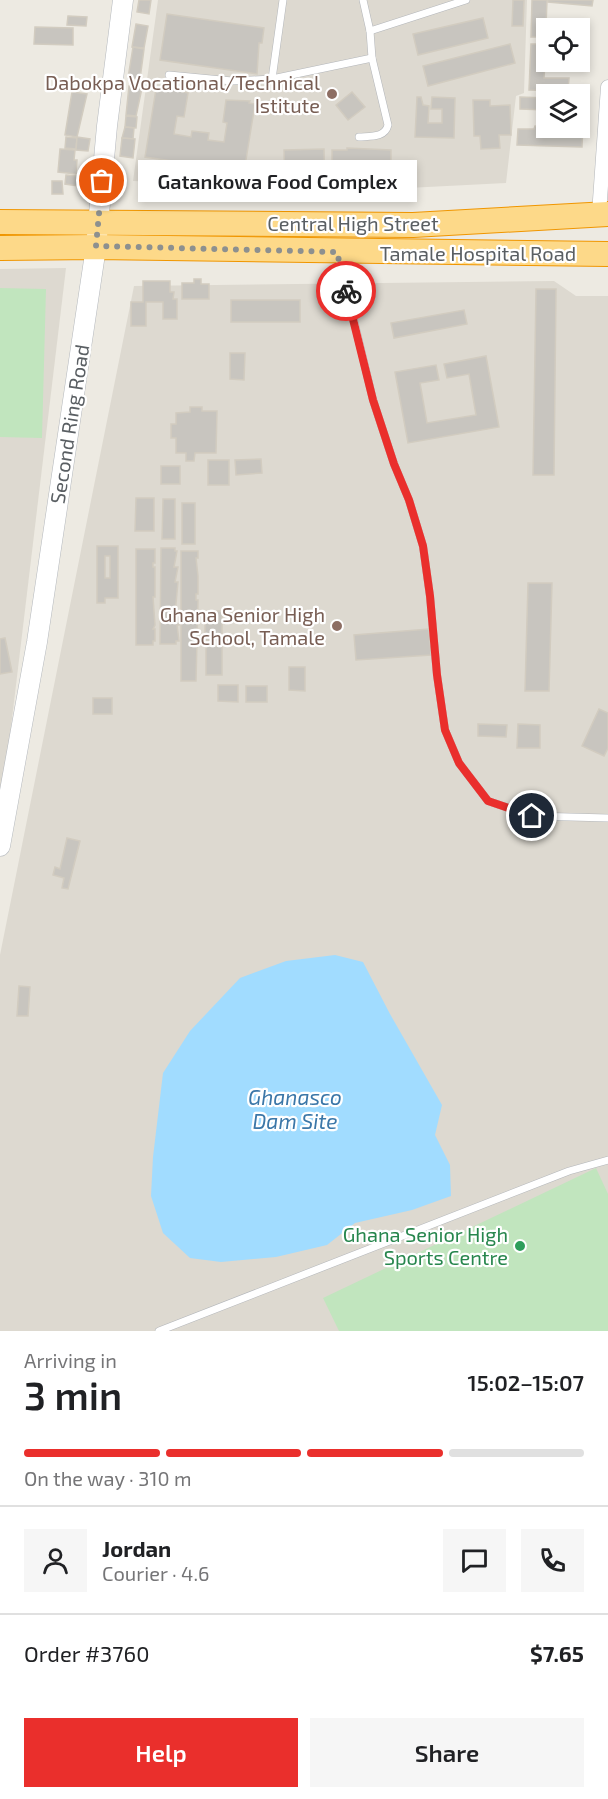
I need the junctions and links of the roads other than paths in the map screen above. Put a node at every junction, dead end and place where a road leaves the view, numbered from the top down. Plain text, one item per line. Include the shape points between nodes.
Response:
1 (123, 0) edge
2 (284, 0) edge
3 (363, 0) edge
4 (466, 0) edge
5 (370, 32) junction
6 (372, 58) junction
7 (169, 75) dead end
8 (272, 79) junction
9 (608, 87) edge
10 (359, 137) dead end
11 (604, 214) edge
12 (0, 222) edge
13 (98, 235) junction
14 (0, 248) edge
15 (337, 252) junction
16 (608, 254) edge
17 (608, 818) edge
18 (0, 846) edge
19 (608, 1160) edge
20 (159, 1331) edge

1 - 13 street, Second Ring Road
2 - 8 lane
3 - 5 lane
4 - 5 lane
5 - 6 lane
6 - 8 lane
6 - 10 lane via 388,125 383,135
7 - 8 lane via 232,81
9 - 11 street
11 - 13 highway, Central High Street via 413,225
12 - 13 highway
13 - 14 highway
13 - 15 highway, Tamale Hospital Road
13 - 18 street, Second Ring Road via 37,642
15 - 16 highway, Tamale Hospital Road
15 - 17 lane via 373,400 423,546 445,730 459,763 488,801 532,816
19 - 20 lane via 569,1171

